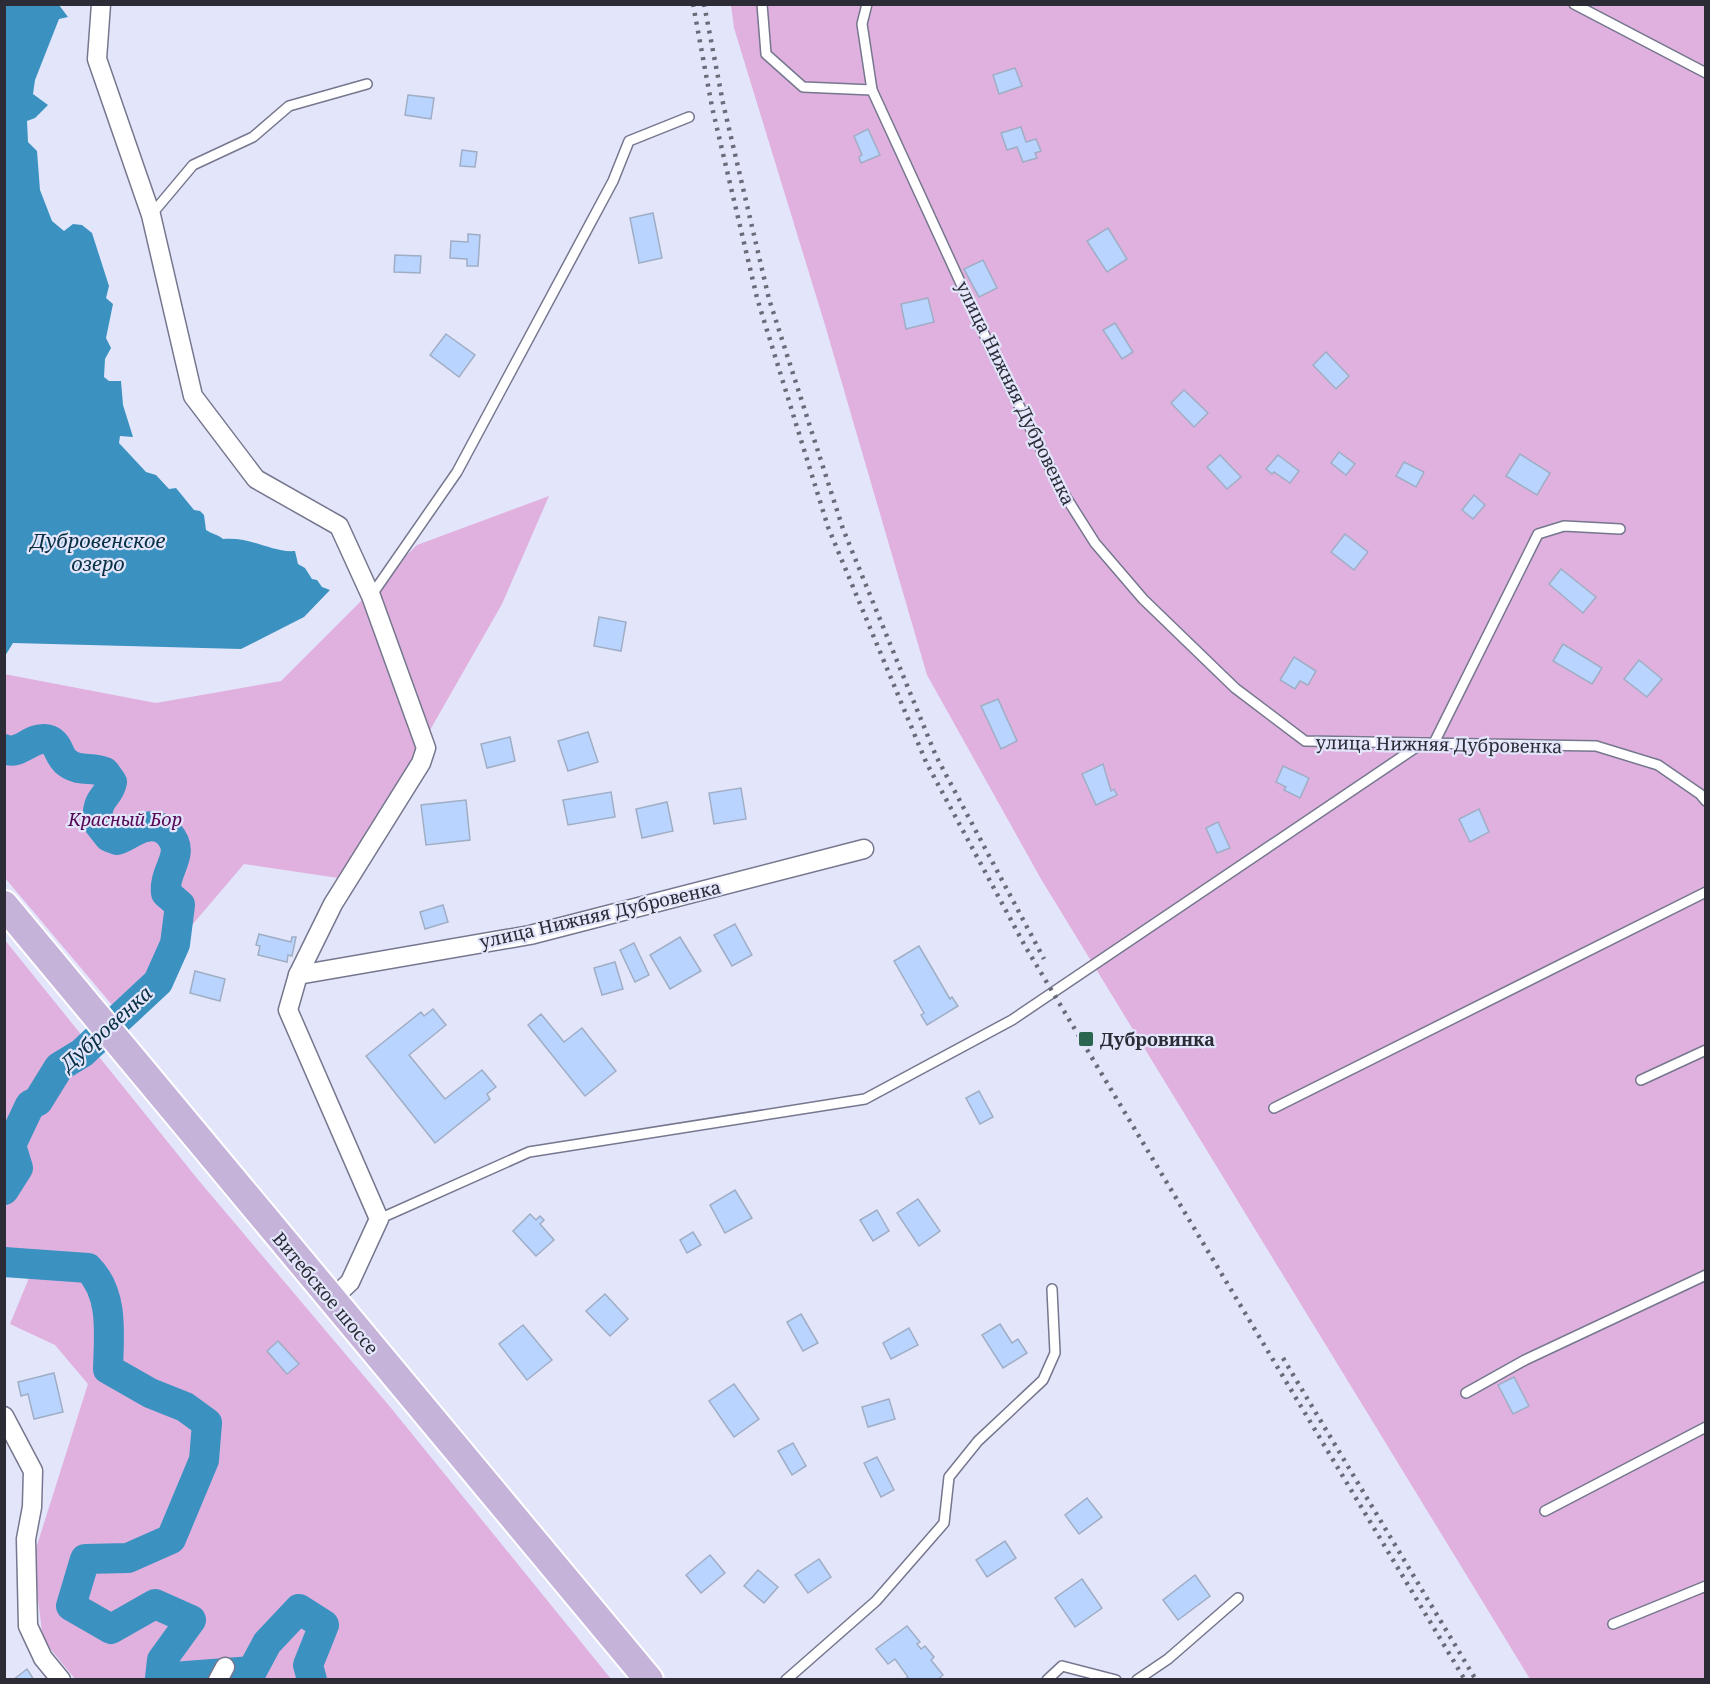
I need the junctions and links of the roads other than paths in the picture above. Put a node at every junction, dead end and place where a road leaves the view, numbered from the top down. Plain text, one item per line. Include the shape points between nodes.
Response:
1 (100, 4) edge
2 (762, 4) edge
3 (867, 4) edge
4 (1574, 4) edge
5 (1706, 73) edge
6 (367, 84) dead end
7 (872, 90) junction
8 (689, 117) dead end
9 (151, 215) junction
10 (1620, 529) dead end
11 (371, 596) junction
12 (1419, 745) junction
13 (1433, 745) junction
14 (1704, 794) edge
15 (864, 849) dead end
16 (1706, 892) edge
17 (7, 914) edge
18 (298, 975) junction
19 (1706, 1050) edge
20 (1641, 1080) dead end
21 (1274, 1108) dead end
22 (379, 1219) junction
23 (1706, 1275) edge
24 (1052, 1289) dead end
25 (331, 1300) junction
26 (1466, 1393) dead end
27 (4, 1416) edge
28 (1706, 1427) edge
29 (1545, 1510) dead end
30 (1706, 1586) edge
31 (1238, 1598) dead end
32 (1613, 1624) dead end
33 (61, 1680) edge
34 (649, 1680) edge
35 (786, 1680) edge
36 (1047, 1680) edge
37 (1116, 1680) edge
38 (1137, 1680) edge

1 - 9 street via 97,59
2 - 7 lane via 766,54 803,87
3 - 7 lane, улица Нижняя Дубровенка via 862,24
4 - 5 lane
6 - 9 lane via 288,106 253,137 193,165
7 - 12 lane, улица Нижняя Дубровенка via 990,347 1059,486 1095,543 1143,600 1235,688 1305,741
8 - 11 lane via 629,141 613,180 457,471
9 - 11 street via 193,396 256,479 339,526
10 - 13 lane via 1564,526 1538,534
11 - 18 street via 426,748 421,763 333,904
12 - 13 lane, улица Нижняя Дубровенка
12 - 22 lane via 1012,1020 865,1099 529,1152
13 - 14 lane, улица Нижняя Дубровенка via 1596,746 1658,765
15 - 18 street, улица Нижняя Дубровенка via 530,934
16 - 21 lane
17 - 25 main road, Витебское шоссе via 42,950
18 - 22 street via 288,1010
19 - 20 lane
22 - 25 street via 350,1282
23 - 26 lane via 1526,1360
24 - 35 lane via 1055,1353 1043,1380 978,1441 949,1477 944,1522 876,1601
25 - 34 main road, Витебское шоссе
27 - 33 street via 33,1471 26,1539 28,1626 43,1658
28 - 29 lane
30 - 32 lane
31 - 38 lane via 1168,1659
36 - 37 lane via 1062,1666

